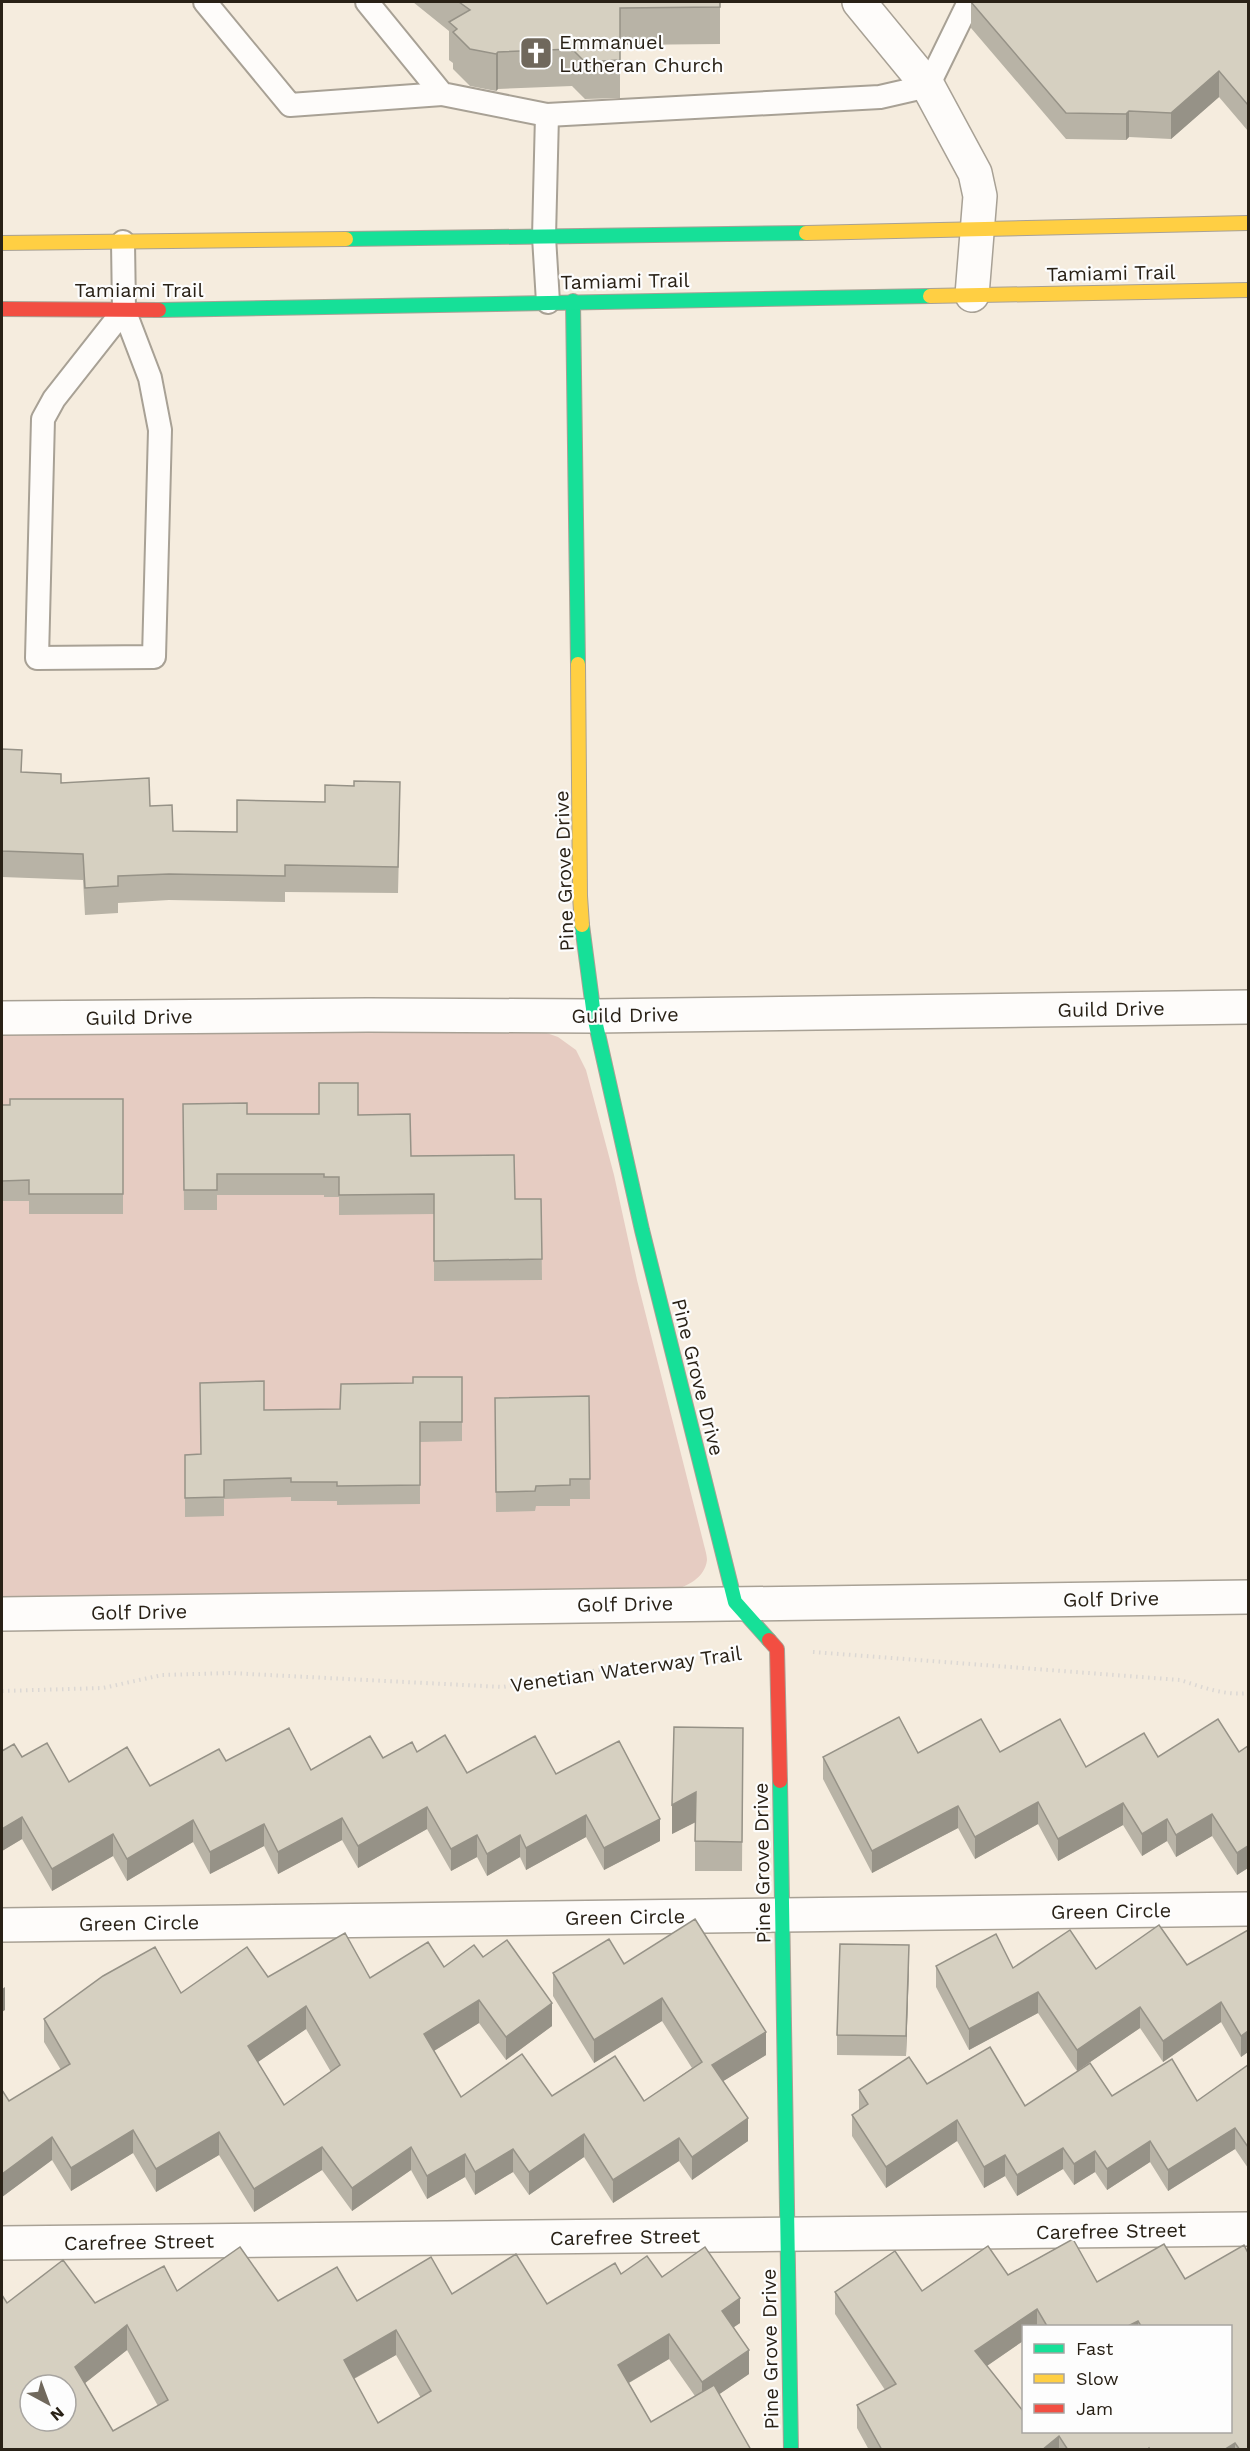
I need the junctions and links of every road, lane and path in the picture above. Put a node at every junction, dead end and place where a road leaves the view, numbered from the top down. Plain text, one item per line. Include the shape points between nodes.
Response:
1 (206, 2) edge
2 (366, 2) edge
3 (859, 2) edge
4 (969, 2) edge
5 (928, 86) junction
6 (442, 94) junction
7 (547, 115) junction
8 (1248, 223) edge
9 (978, 229) junction
10 (544, 237) junction
11 (123, 242) junction
12 (2, 243) edge
13 (1248, 290) edge
14 (972, 295) junction
15 (573, 301) junction
16 (548, 302) junction
17 (2, 309) edge
18 (124, 310) junction
19 (1248, 1006) edge
20 (594, 1016) junction
21 (2, 1018) edge
22 (1248, 1597) edge
23 (735, 1602) junction
24 (2, 1614) edge
25 (777, 1649) junction
26 (2, 1691) edge
27 (1248, 1693) edge
28 (1248, 1909) edge
29 (783, 1914) junction
30 (2, 1925) edge
31 (1248, 2229) edge
32 (789, 2235) junction
33 (2, 2243) edge
34 (791, 2450) edge

1 - 6 lane via 290,105
2 - 6 lane
3 - 5 street
4 - 5 lane
5 - 7 lane via 880,97
5 - 9 street via 975,173 980,196
6 - 7 lane
7 - 10 lane
8 - 9 main road
9 - 10 main road
9 - 14 street
10 - 11 main road
10 - 16 lane
11 - 12 main road
11 - 18 lane
13 - 14 main road, Tamiami Trail
14 - 15 main road, Tamiami Trail
15 - 16 main road, Tamiami Trail
15 - 20 main road, Pine Grove Drive via 580,896
16 - 18 main road, Tamiami Trail
17 - 18 main road, Tamiami Trail
18 - 18 lane via 150,378 160,430 154,657 37,658 43,419 54,399
19 - 20 street, Guild Drive
20 - 21 street, Guild Drive
20 - 23 main road, Pine Grove Drive via 642,1230
22 - 23 street, Golf Drive
23 - 24 street, Golf Drive
23 - 25 main road, Pine Grove Drive
25 - 26 path, Venetian Waterway Trail via 575,1673 503,1687 230,1673 162,1675 103,1688
25 - 27 path, Venetian Waterway Trail via 1180,1680 1209,1690
25 - 29 main road, Pine Grove Drive
28 - 29 street, Green Circle
29 - 30 street, Green Circle
29 - 32 main road, Pine Grove Drive
31 - 32 street, Carefree Street
32 - 33 street, Carefree Street
32 - 34 main road, Pine Grove Drive

